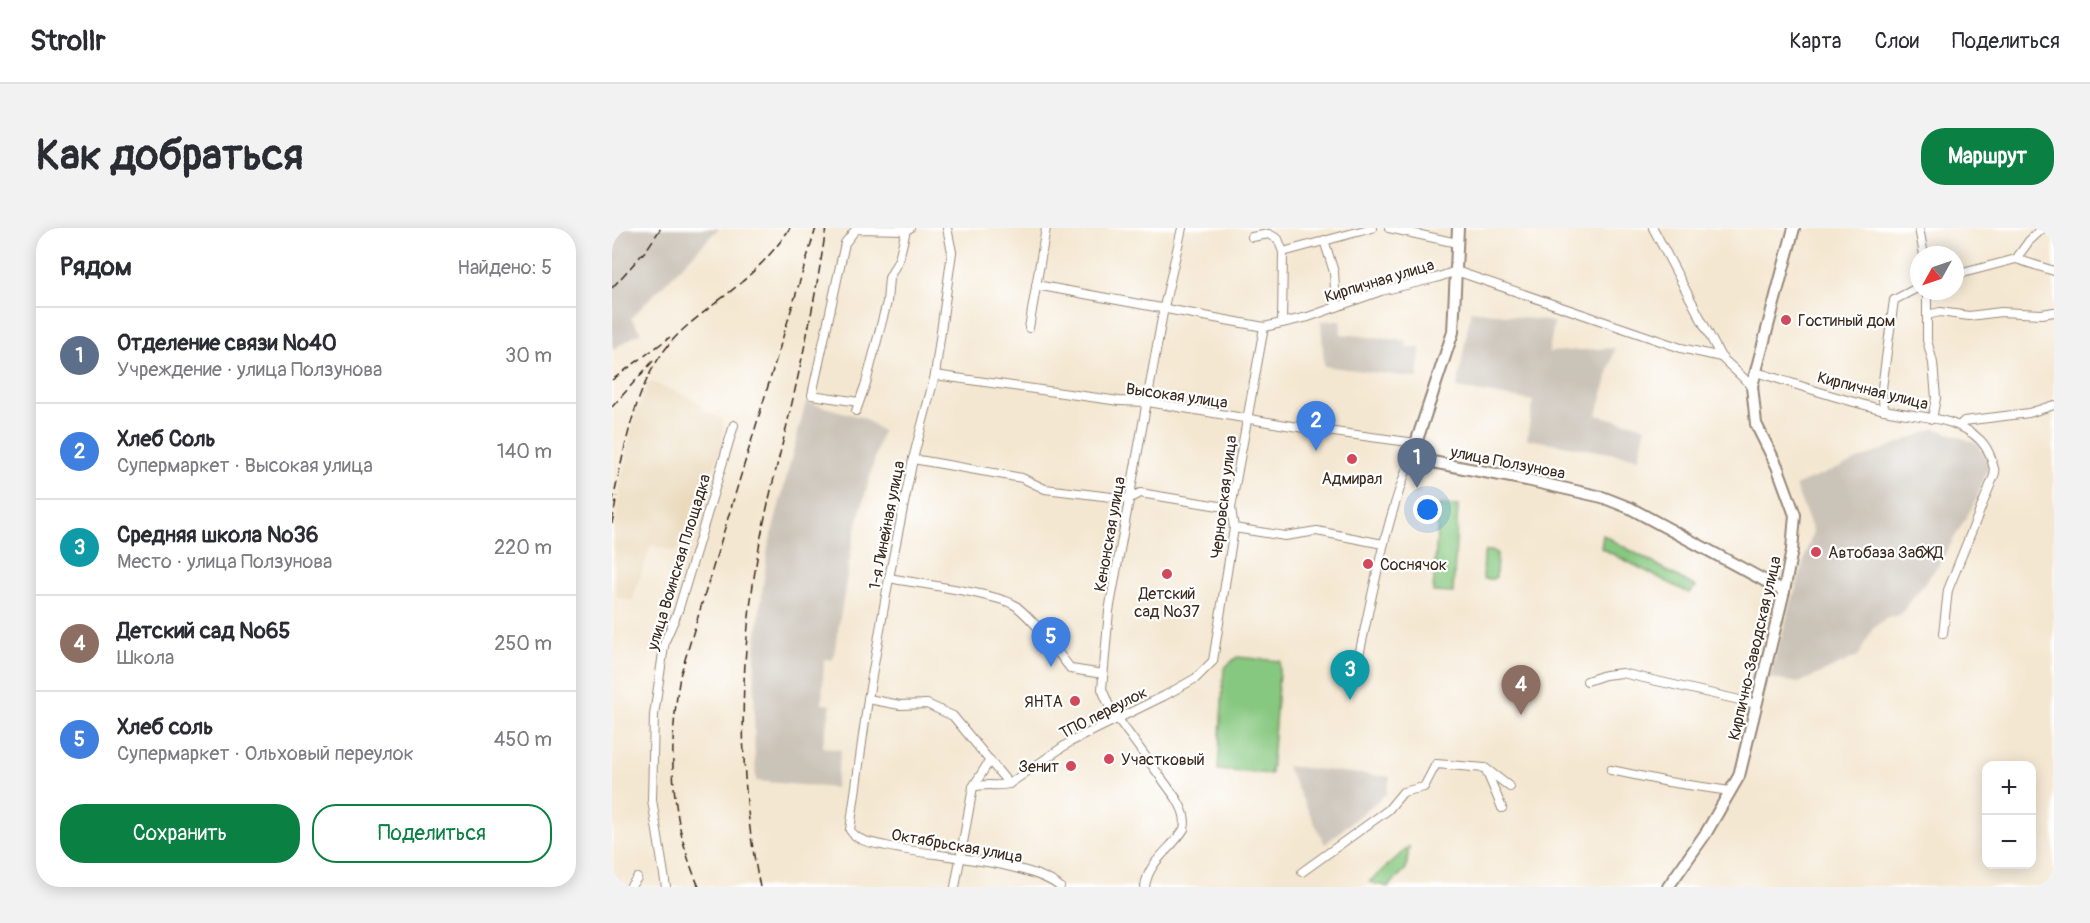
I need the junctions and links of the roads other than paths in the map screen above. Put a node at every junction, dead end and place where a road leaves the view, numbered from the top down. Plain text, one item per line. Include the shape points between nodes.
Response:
1 (947, 228) edge
2 (1046, 228) edge
3 (1182, 228) edge
4 (1372, 228) edge
5 (1389, 228) edge
6 (1458, 228) edge
7 (1653, 228) edge
8 (1794, 228) edge
9 (1919, 228) edge
10 (2043, 228) edge
11 (2049, 228) edge
12 (908, 229) edge
13 (1360, 229) edge
14 (2054, 229) edge
15 (1252, 237) dead end
16 (1324, 240) junction
17 (1457, 243) junction
18 (1922, 246) edge
19 (1283, 252) junction
20 (2016, 259) junction
21 (1456, 271) junction
22 (2054, 271) edge
23 (1964, 273) edge
24 (1036, 285) junction
25 (1910, 291) edge
26 (1927, 300) edge
27 (1164, 307) junction
28 (1336, 307) junction
29 (2054, 312) edge
30 (1927, 315) junction
31 (1282, 323) junction
32 (1264, 327) junction
33 (1029, 328) dead end
34 (1721, 357) junction
35 (1756, 372) junction
36 (935, 375) junction
37 (1752, 386) junction
38 (859, 402) junction
39 (1148, 402) junction
40 (2054, 405) edge
41 (1884, 410) junction
42 (856, 411) dead end
43 (1246, 418) junction
44 (1932, 418) junction
45 (734, 424) dead end
46 (1959, 426) junction
47 (1416, 443) junction
48 (1411, 458) junction
49 (913, 459) junction
50 (1128, 499) junction
51 (1232, 508) junction
52 (1234, 528) junction
53 (1383, 544) junction
54 (890, 578) junction
55 (1784, 591) junction
56 (1943, 633) dead end
57 (1216, 636) joint
58 (1358, 660) dead end
59 (1103, 674) junction
60 (1587, 681) dead end
61 (868, 699) junction
62 (1757, 704) junction
63 (1117, 719) junction
64 (990, 760) junction
65 (1485, 768) junction
66 (1611, 770) dead end
67 (1009, 784) junction
68 (1510, 787) dead end
69 (974, 788) junction
70 (1730, 791) junction
71 (1502, 808) dead end
72 (850, 830) joint
73 (960, 859) junction
74 (1302, 872) dead end
75 (637, 878) dead end
76 (630, 887) edge
77 (666, 887) edge
78 (955, 887) edge
79 (1060, 887) edge
80 (1145, 887) edge
81 (1668, 887) edge

1 - 36 street, 1-я Линейная улица via 952,252
2 - 24 street
3 - 27 street, Кенонская улица
4 - 13 street
5 - 17 street
6 - 17 street
7 - 34 street
8 - 35 street, Кирпично-Заводская улица
9 - 18 street
10 - 20 street
11 - 14 street
12 - 38 street via 889,278 887,302
12 - 38 street via 856,229 845,243 812,395
13 - 16 street
15 - 19 street via 1269,234 1278,238
16 - 19 street
16 - 28 street via 1334,272
17 - 21 street
19 - 31 street
20 - 22 street
20 - 23 street
21 - 28 street, Кирпичная улица
21 - 34 street, Кирпичная улица via 1681,348
21 - 47 street via 1453,332
24 - 27 street, Кирпичная улица
24 - 33 street
25 - 41 street via 1894,300 1882,388
26 - 30 street
27 - 32 street, Кирпичная улица
27 - 39 street, Кенонская улица
28 - 31 street, Кирпичная улица
29 - 30 street
30 - 44 street via 1936,398
31 - 32 street, Кирпичная улица
32 - 43 street, Черновская улица
34 - 37 street
35 - 37 street, Кирпично-Заводская улица
35 - 41 street, Кирпичная улица
36 - 39 street, Высокая улица
36 - 49 street, 1-я Линейная улица
37 - 55 street, Кирпично-Заводская улица via 1756,424 1795,515
38 - 42 street
39 - 43 street, Высокая улица
39 - 50 street, Кенонская улица
40 - 46 street via 2029,413 1964,421
41 - 44 street, Кирпичная улица
43 - 47 street, Высокая улица
43 - 51 street, Черновская улица
44 - 46 street, Кирпичная улица
45 - 77 street, улица Воинская Площадка via 663,653 654,715 652,800
46 - 56 street, Кирпичная улица via 1979,439 1991,456 1995,472 1948,590
47 - 48 street
48 - 53 street
48 - 55 street, улица Ползунова via 1602,497 1630,508
49 - 50 street via 1022,478 1045,489
49 - 54 street, 1-я Линейная улица
50 - 51 street via 1140,492
50 - 59 street, Кенонская улица via 1108,611
51 - 52 street, Черновская улица
52 - 53 street via 1285,536 1317,531
52 - 57 street, Черновская улица
53 - 58 street
54 - 59 street via 1014,604 1071,669
54 - 61 street, 1-я Линейная улица
55 - 62 street, Кирпично-Заводская улица
57 - 63 street, ТПО переулок via 1214,661 1196,678
59 - 63 street, Кенонская улица via 1103,695
60 - 62 street via 1622,673
61 - 64 street via 900,705 927,704 953,716
61 - 72 street, 1-я Линейная улица
62 - 70 street, Кирпично-Заводская улица via 1738,776
63 - 67 street, ТПО переулок via 1070,742
63 - 80 street, Кенонская улица via 1184,814 1181,833 1155,861 1146,876
64 - 67 street
64 - 69 street
65 - 68 street
65 - 71 street
65 - 74 street via 1436,764 1424,787 1402,792 1388,810
66 - 70 street
67 - 69 street
69 - 73 street
70 - 81 street, Кирпично-Заводская улица
72 - 73 street, Октябрьская улица via 860,840
73 - 78 street
73 - 79 street, Октябрьская улица via 1028,871
75 - 76 street

